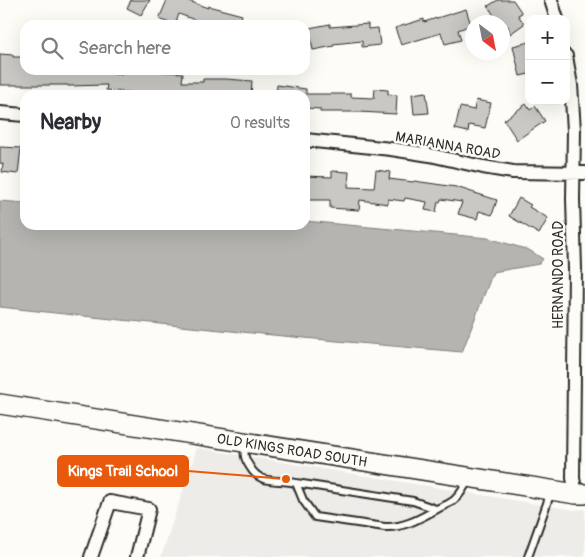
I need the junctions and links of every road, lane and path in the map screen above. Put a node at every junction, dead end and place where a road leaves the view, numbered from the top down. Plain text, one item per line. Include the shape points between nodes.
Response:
1 (551, 0) edge
2 (556, 15) edge
3 (567, 60) edge
4 (0, 113) edge
5 (20, 115) edge
6 (310, 141) edge
7 (579, 173) edge
8 (579, 346) edge
9 (0, 404) edge
10 (246, 442) junction
11 (470, 478) junction
12 (296, 483) junction
13 (552, 490) junction
14 (580, 494) edge
15 (436, 509) junction
16 (90, 557) edge
17 (137, 557) edge
18 (528, 557) edge

1 - 2 street
3 - 7 street, HERNANDO ROAD
4 - 5 street
6 - 7 street, MARIANNA ROAD via 420,153 513,172
7 - 8 street, HERNANDO ROAD via 575,269
8 - 14 street, HERNANDO ROAD via 573,478
9 - 10 street, OLD KINGS ROAD SOUTH
10 - 11 street, OLD KINGS ROAD SOUTH
10 - 12 lane via 244,458 257,476
11 - 13 street, OLD KINGS ROAD SOUTH
11 - 15 lane via 456,498
12 - 15 lane via 413,501
12 - 15 lane via 315,517 392,528
13 - 14 street, OLD KINGS ROAD SOUTH
13 - 18 lane
16 - 17 street via 110,502 149,509

